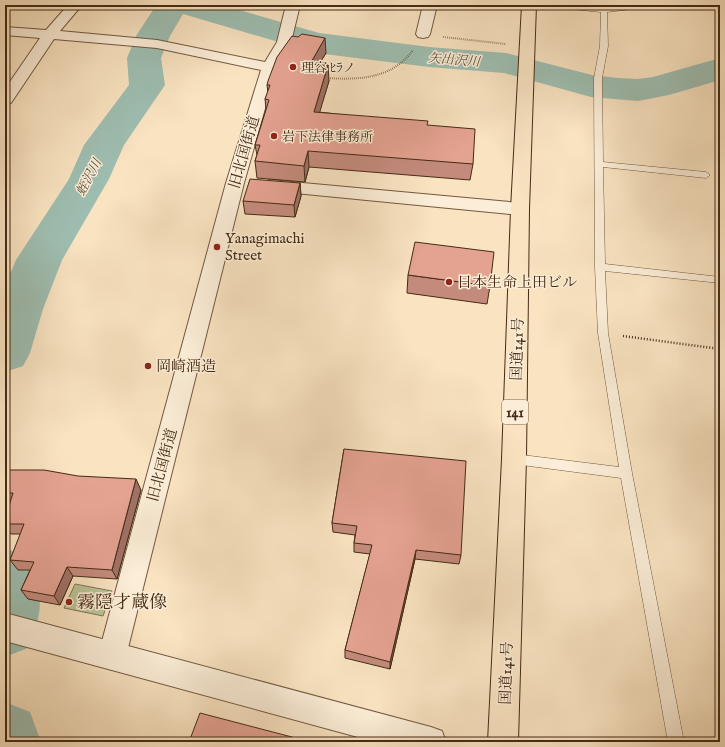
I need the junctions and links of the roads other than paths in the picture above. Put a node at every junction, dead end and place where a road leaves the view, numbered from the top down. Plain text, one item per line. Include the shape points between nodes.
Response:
1 (75, 5) edge
2 (293, 5) edge
3 (430, 5) edge
4 (529, 5) edge
5 (552, 5) edge
6 (648, 5) edge
7 (685, 5) edge
8 (713, 7) dead end
9 (604, 8) edge
10 (5, 31) edge
11 (50, 34) junction
12 (423, 34) road end
13 (270, 68) junction
14 (5, 100) edge
15 (598, 164) junction
16 (706, 175) dead end
17 (235, 183) junction
18 (520, 208) junction
19 (600, 267) junction
20 (720, 280) edge
21 (514, 459) junction
22 (626, 473) junction
23 (11, 629) edge
24 (112, 656) junction
25 (431, 742) edge
26 (503, 742) edge
27 (676, 742) edge

1 - 11 street
2 - 13 street, 旧北国街道 via 284,42
3 - 12 street
4 - 18 highway, 国道141号 / 141
5 - 9 lane
6 - 9 lane
7 - 8 lane
9 - 15 lane via 604,46 598,78
10 - 11 street
11 - 13 street via 150,43
11 - 14 street
13 - 17 street, 旧北国街道
15 - 16 lane
15 - 19 lane
17 - 18 street
17 - 24 street, 旧北国街道
18 - 21 highway, 国道141号 / 141
19 - 20 lane
19 - 22 lane via 603,333
21 - 22 lane
21 - 26 highway, 国道141号 / 141
22 - 27 lane
23 - 24 street
24 - 25 street

